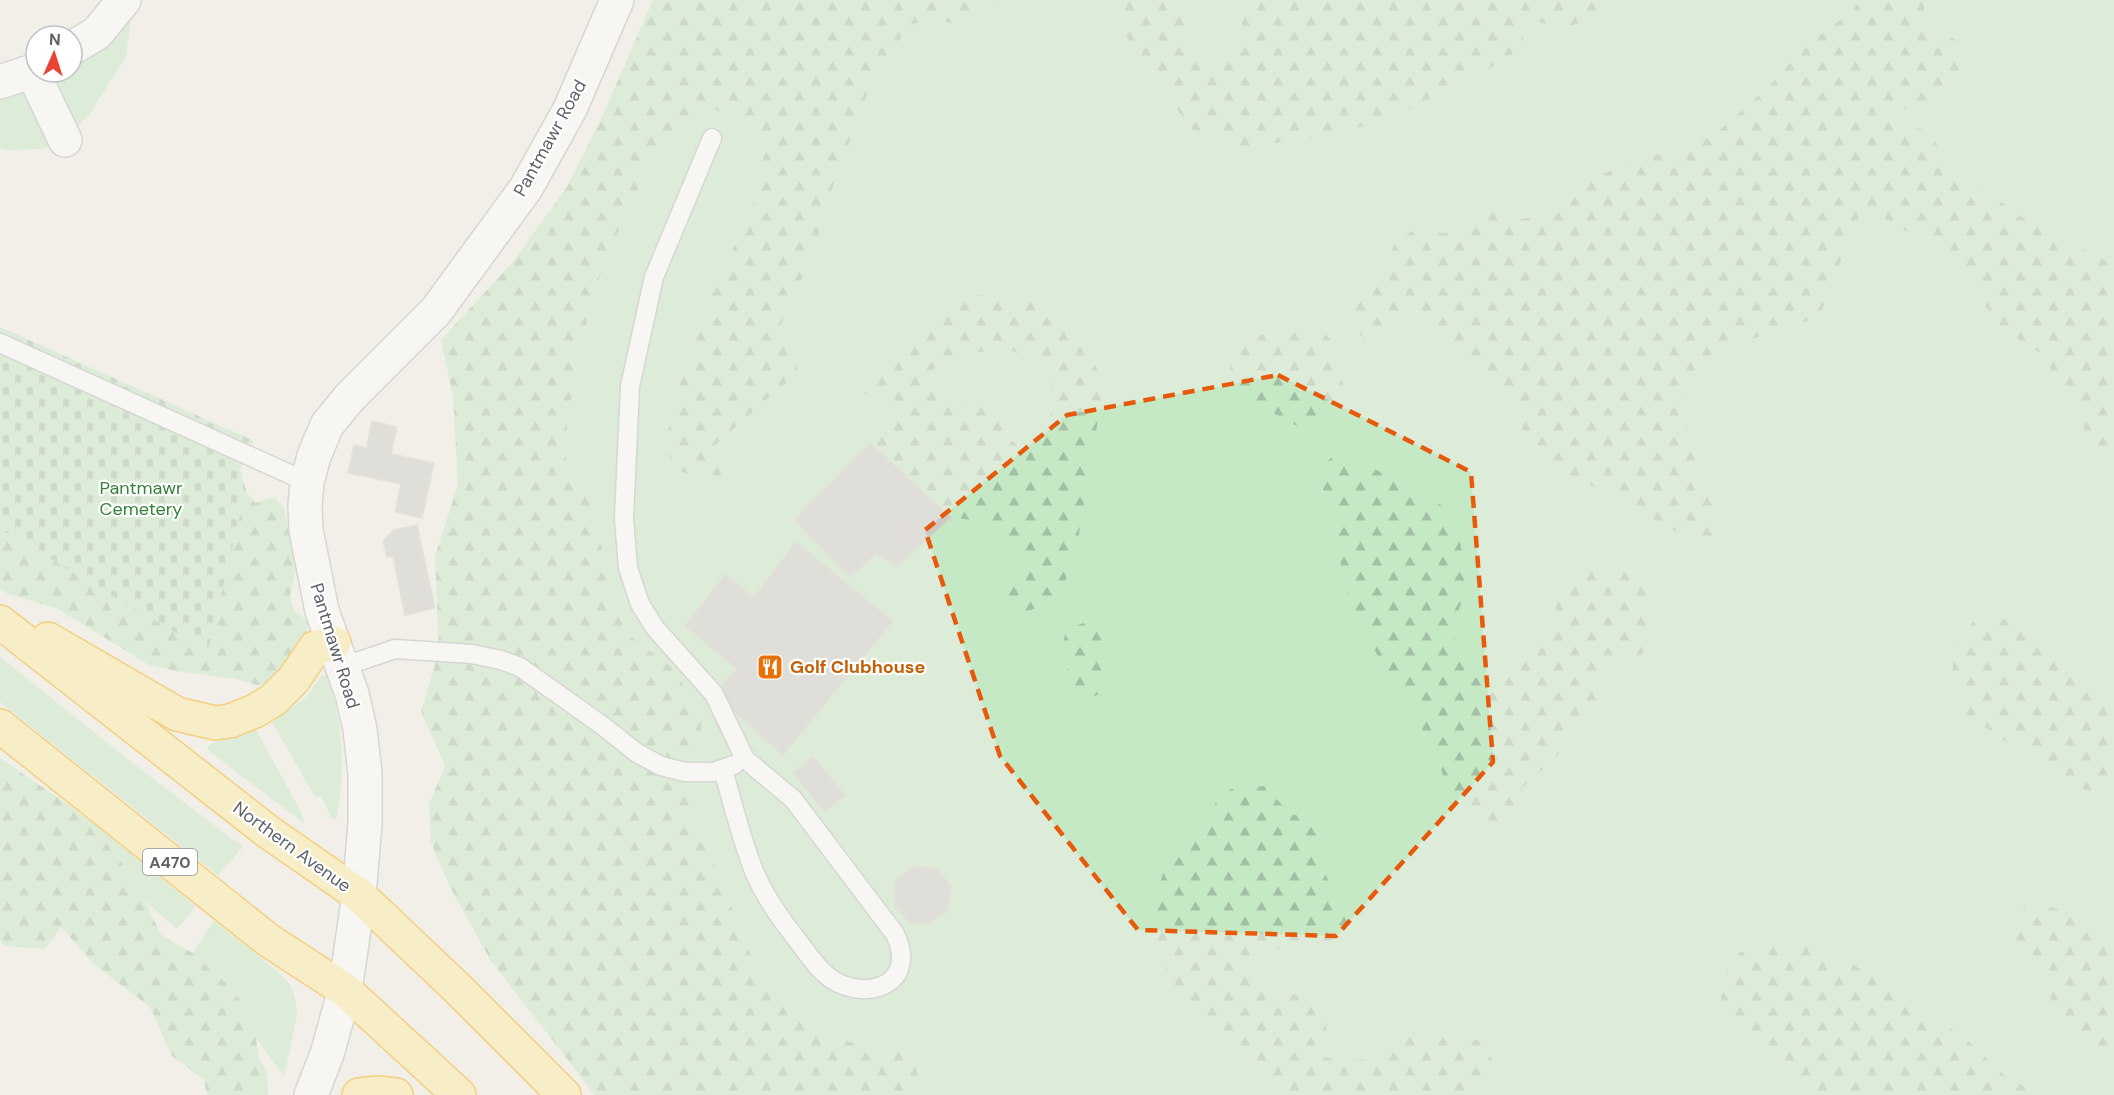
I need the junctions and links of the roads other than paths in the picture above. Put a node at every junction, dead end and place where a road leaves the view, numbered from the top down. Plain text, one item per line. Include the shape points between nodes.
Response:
1 (124, 0) edge
2 (617, 0) edge
3 (84, 41) edge
4 (24, 74) edge
5 (0, 82) edge
6 (40, 84) edge
7 (712, 138) dead end
8 (65, 140) dead end
9 (0, 343) edge
10 (308, 482) junction
11 (0, 611) edge
12 (0, 622) edge
13 (338, 655) junction
14 (0, 726) edge
15 (745, 759) junction
16 (723, 770) junction
17 (359, 895) junction
18 (345, 990) junction
19 (311, 1095) edge
20 (359, 1095) edge
21 (396, 1095) edge
22 (459, 1095) edge
23 (564, 1095) edge

1 - 3 street via 97,33
2 - 10 street, Pantmawr Road via 570,109 526,188 436,311 327,425
4 - 5 street
6 - 8 street
7 - 15 lane via 654,277 630,386 624,518 628,568 640,604 655,628 714,694
9 - 10 lane
10 - 13 street, Pantmawr Road via 306,530 322,611
11 - 13 highway via 177,714 215,723 230,722 273,700 294,679 315,648
12 - 17 highway, Northern Avenue via 267,831
13 - 16 lane via 395,649 501,660 520,667 661,766 685,772
13 - 17 street, Pantmawr Road via 352,693 365,774
14 - 18 highway, A470 via 268,940
15 - 16 lane
15 - 16 lane via 793,799 895,934 902,949 901,968 880,987 866,990 840,985 825,974 780,919 755,873
17 - 18 street, Pantmawr Road
17 - 23 highway, Northern Avenue
18 - 19 street, Pantmawr Road
18 - 22 highway, A470
20 - 21 highway

